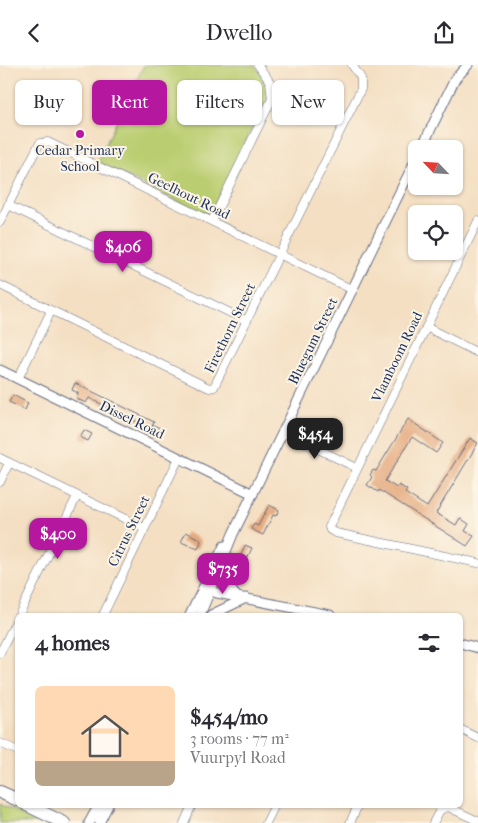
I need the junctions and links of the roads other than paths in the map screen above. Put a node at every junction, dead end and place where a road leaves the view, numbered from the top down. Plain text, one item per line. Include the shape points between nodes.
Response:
1 (258, 65) edge
2 (352, 65) edge
3 (468, 65) edge
4 (457, 69) edge
5 (425, 140) edge
6 (408, 176) edge
7 (8, 205) junction
8 (212, 221) junction
9 (478, 221) edge
10 (0, 222) edge
11 (280, 254) junction
12 (0, 285) edge
13 (353, 290) junction
14 (51, 311) junction
15 (247, 321) junction
16 (426, 327) junction
17 (478, 353) edge
18 (0, 371) edge
19 (18, 379) junction
20 (283, 432) junction
21 (0, 458) edge
22 (179, 458) junction
23 (9, 463) junction
24 (357, 468) junction
25 (0, 482) edge
26 (253, 494) junction
27 (77, 496) junction
28 (144, 528) junction
29 (233, 534) junction
30 (223, 563) junction
31 (478, 563) edge
32 (207, 590) junction
33 (236, 596) junction
34 (246, 598) junction
35 (19, 613) edge
36 (103, 613) edge
37 (191, 613) edge
38 (201, 613) edge
39 (215, 613) edge
40 (320, 613) edge
41 (15, 622) edge
42 (463, 644) edge
43 (478, 646) edge
44 (0, 653) edge
45 (463, 730) edge
46 (478, 738) edge
47 (0, 743) edge
48 (15, 750) edge
49 (0, 792) edge
50 (15, 799) edge
51 (33, 808) edge
52 (96, 808) edge
53 (106, 808) edge
54 (191, 808) edge
55 (274, 808) edge
56 (357, 808) edge
57 (445, 808) edge
58 (450, 808) edge
59 (478, 821) edge
60 (64, 823) edge
61 (89, 823) edge
62 (99, 823) edge
63 (184, 823) edge
64 (266, 823) edge
65 (350, 823) edge
66 (433, 823) edge

1 - 8 street via 272,86 272,99
2 - 11 street, Firethorn Street via 361,78 360,89
3 - 4 street
4 - 5 street
6 - 13 street, Bluegum Street
7 - 8 street, Geelhout Road via 37,147 48,142
7 - 10 street, Geelhout Road
7 - 15 street
8 - 11 street, Geelhout Road
9 - 16 street, Vlamboom Road
11 - 13 street, Geelhout Road
11 - 15 street, Firethorn Street
12 - 14 street, Firethorn Street
13 - 20 street, Bluegum Street
14 - 15 street, Firethorn Street via 209,388 217,384
14 - 19 street
16 - 17 street
16 - 24 street, Vlamboom Road
18 - 19 street, Dissel Road
19 - 22 street, Dissel Road
20 - 24 street
20 - 26 street, Bluegum Street
21 - 23 street
22 - 26 street, Dissel Road
22 - 28 street, Citrus Street
23 - 25 street
23 - 27 street
24 - 31 street, Vlamboom Road via 332,519 330,530
26 - 29 street, Bluegum Street
27 - 28 street
27 - 35 street
28 - 36 street, Citrus Street
29 - 30 street, Bluegum Street
29 - 32 street, Bluegum Street via 223,547
30 - 32 street, Bluegum Street
30 - 33 street via 225,582
32 - 33 street
32 - 37 street, Bluegum Street
32 - 38 street, Bluegum Street
33 - 34 street
34 - 39 street
34 - 40 street
41 - 44 street
42 - 43 street
45 - 46 street
47 - 48 street
49 - 50 highway
51 - 60 highway
52 - 61 street
53 - 62 street
54 - 63 street
55 - 64 street
56 - 65 street
57 - 66 street via 440,810
58 - 59 street

